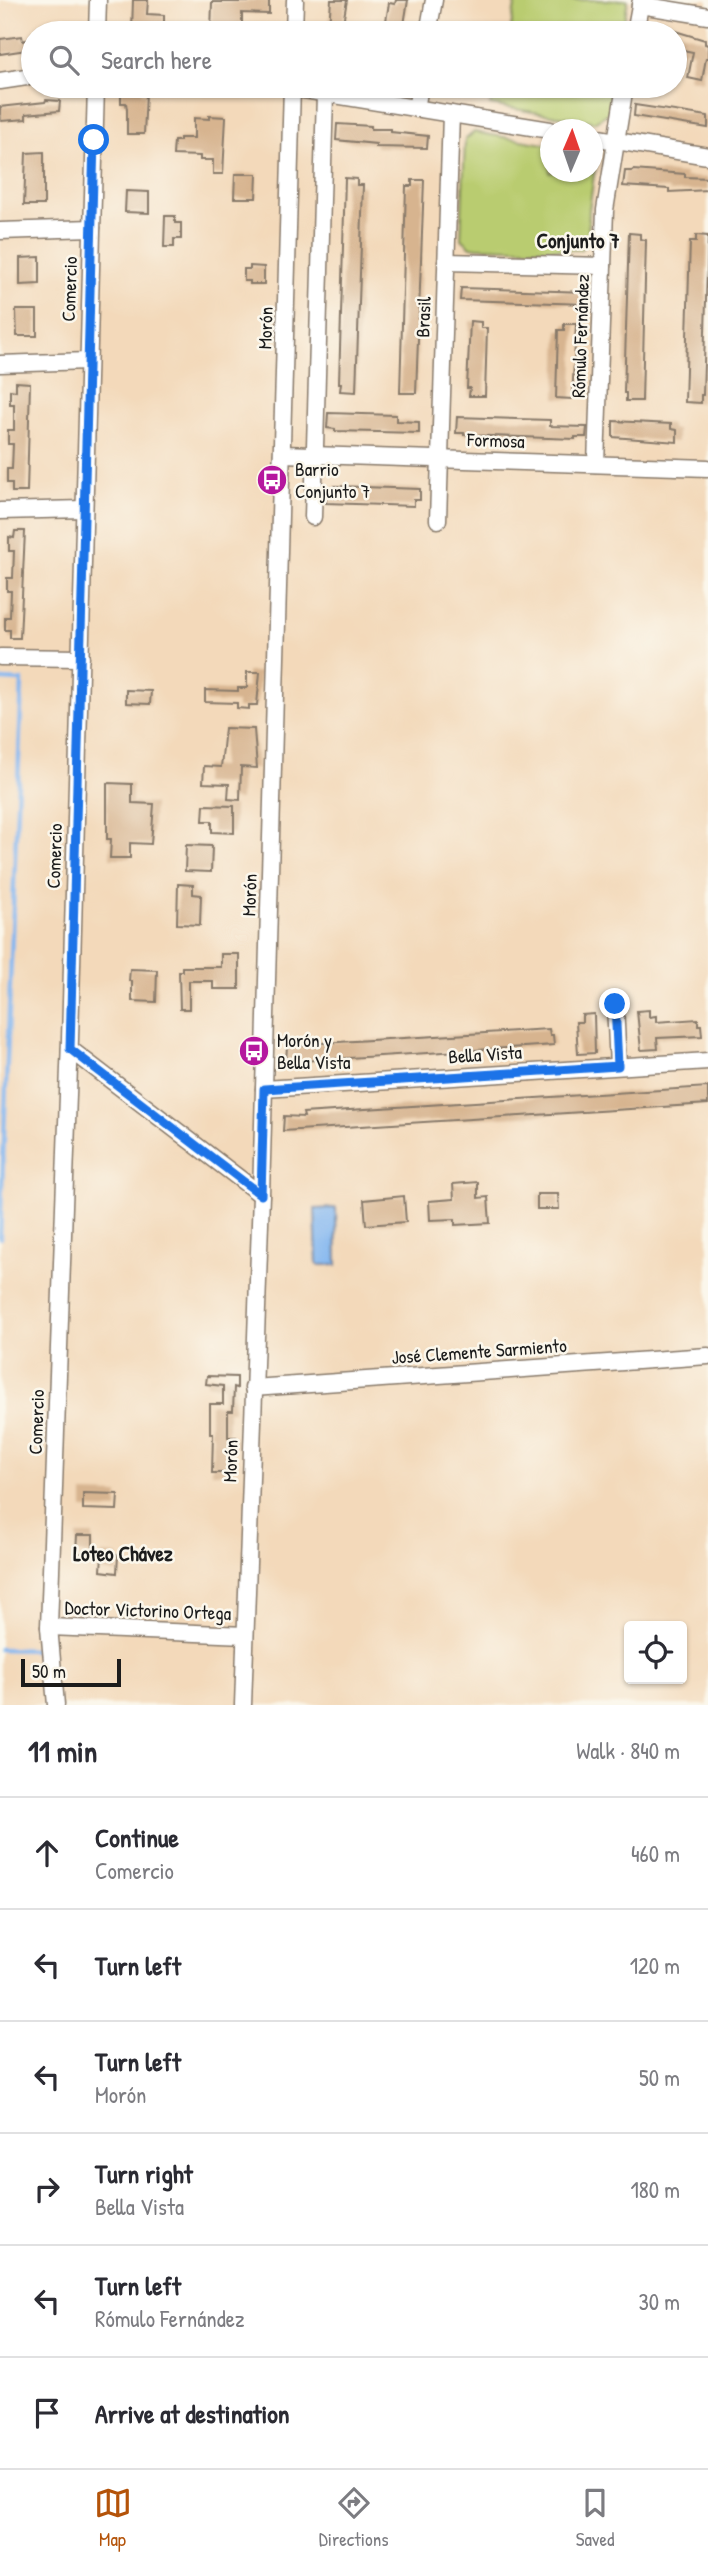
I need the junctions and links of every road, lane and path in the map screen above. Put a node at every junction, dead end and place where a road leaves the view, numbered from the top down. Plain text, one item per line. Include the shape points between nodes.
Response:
1 (98, 0) edge
2 (295, 0) edge
3 (434, 0) edge
4 (640, 2) edge
5 (708, 16) edge
6 (97, 21) edge
7 (294, 21) edge
8 (430, 21) edge
9 (637, 21) edge
10 (21, 78) edge
11 (0, 81) edge
12 (96, 98) edge
13 (292, 98) edge
14 (325, 98) edge
15 (349, 98) edge
16 (418, 98) edge
17 (623, 98) edge
18 (416, 109) junction
19 (451, 114) junction
20 (540, 128) edge
21 (603, 139) edge
22 (616, 141) junction
23 (708, 156) edge
24 (92, 228) junction
25 (0, 231) edge
26 (446, 261) junction
27 (603, 266) junction
28 (88, 361) junction
29 (0, 364) edge
30 (282, 454) junction
31 (315, 455) junction
32 (440, 459) junction
33 (596, 464) junction
34 (708, 468) edge
35 (84, 509) junction
36 (0, 511) edge
37 (313, 517) dead end
38 (438, 520) dead end
39 (0, 657) edge
40 (80, 658) junction
41 (615, 1004) dead end
42 (70, 1049) junction
43 (708, 1061) edge
44 (618, 1066) junction
45 (264, 1089) junction
46 (261, 1195) junction
47 (708, 1356) edge
48 (253, 1388) junction
49 (50, 1627) junction
50 (245, 1635) junction
51 (57, 1705) edge
52 (243, 1705) edge

1 - 6 street
2 - 7 street
3 - 8 street
4 - 5 street
4 - 9 street
10 - 11 street
12 - 24 street, Comercio
13 - 30 street, Morón
14 - 31 street
15 - 18 street
16 - 18 street
17 - 22 street, Rómulo Fernández
18 - 19 street
19 - 20 street
19 - 26 street, Brasil
21 - 22 street
22 - 23 street
22 - 27 street, Rómulo Fernández via 605,210
24 - 25 street
24 - 28 street, Comercio
26 - 27 street
26 - 32 street, Brasil
27 - 33 street, Rómulo Fernández
28 - 29 street
28 - 35 street, Comercio
30 - 31 street, Formosa
30 - 45 street, Morón
31 - 32 street, Formosa
31 - 37 street
32 - 33 street, Formosa
32 - 38 street, Brasil
33 - 34 street, Formosa
35 - 36 street
35 - 40 street, Comercio
39 - 40 street
40 - 42 street, Comercio
41 - 44 street
42 - 46 street
42 - 49 street, Comercio
43 - 44 street, Bella Vista
44 - 45 street, Bella Vista
45 - 46 street, Morón
46 - 48 street, Morón
47 - 48 street, José Clemente Sarmiento
48 - 50 street, Morón
49 - 50 street, Doctor Victorino Ortega
49 - 51 street, Comercio
50 - 52 street, Morón

